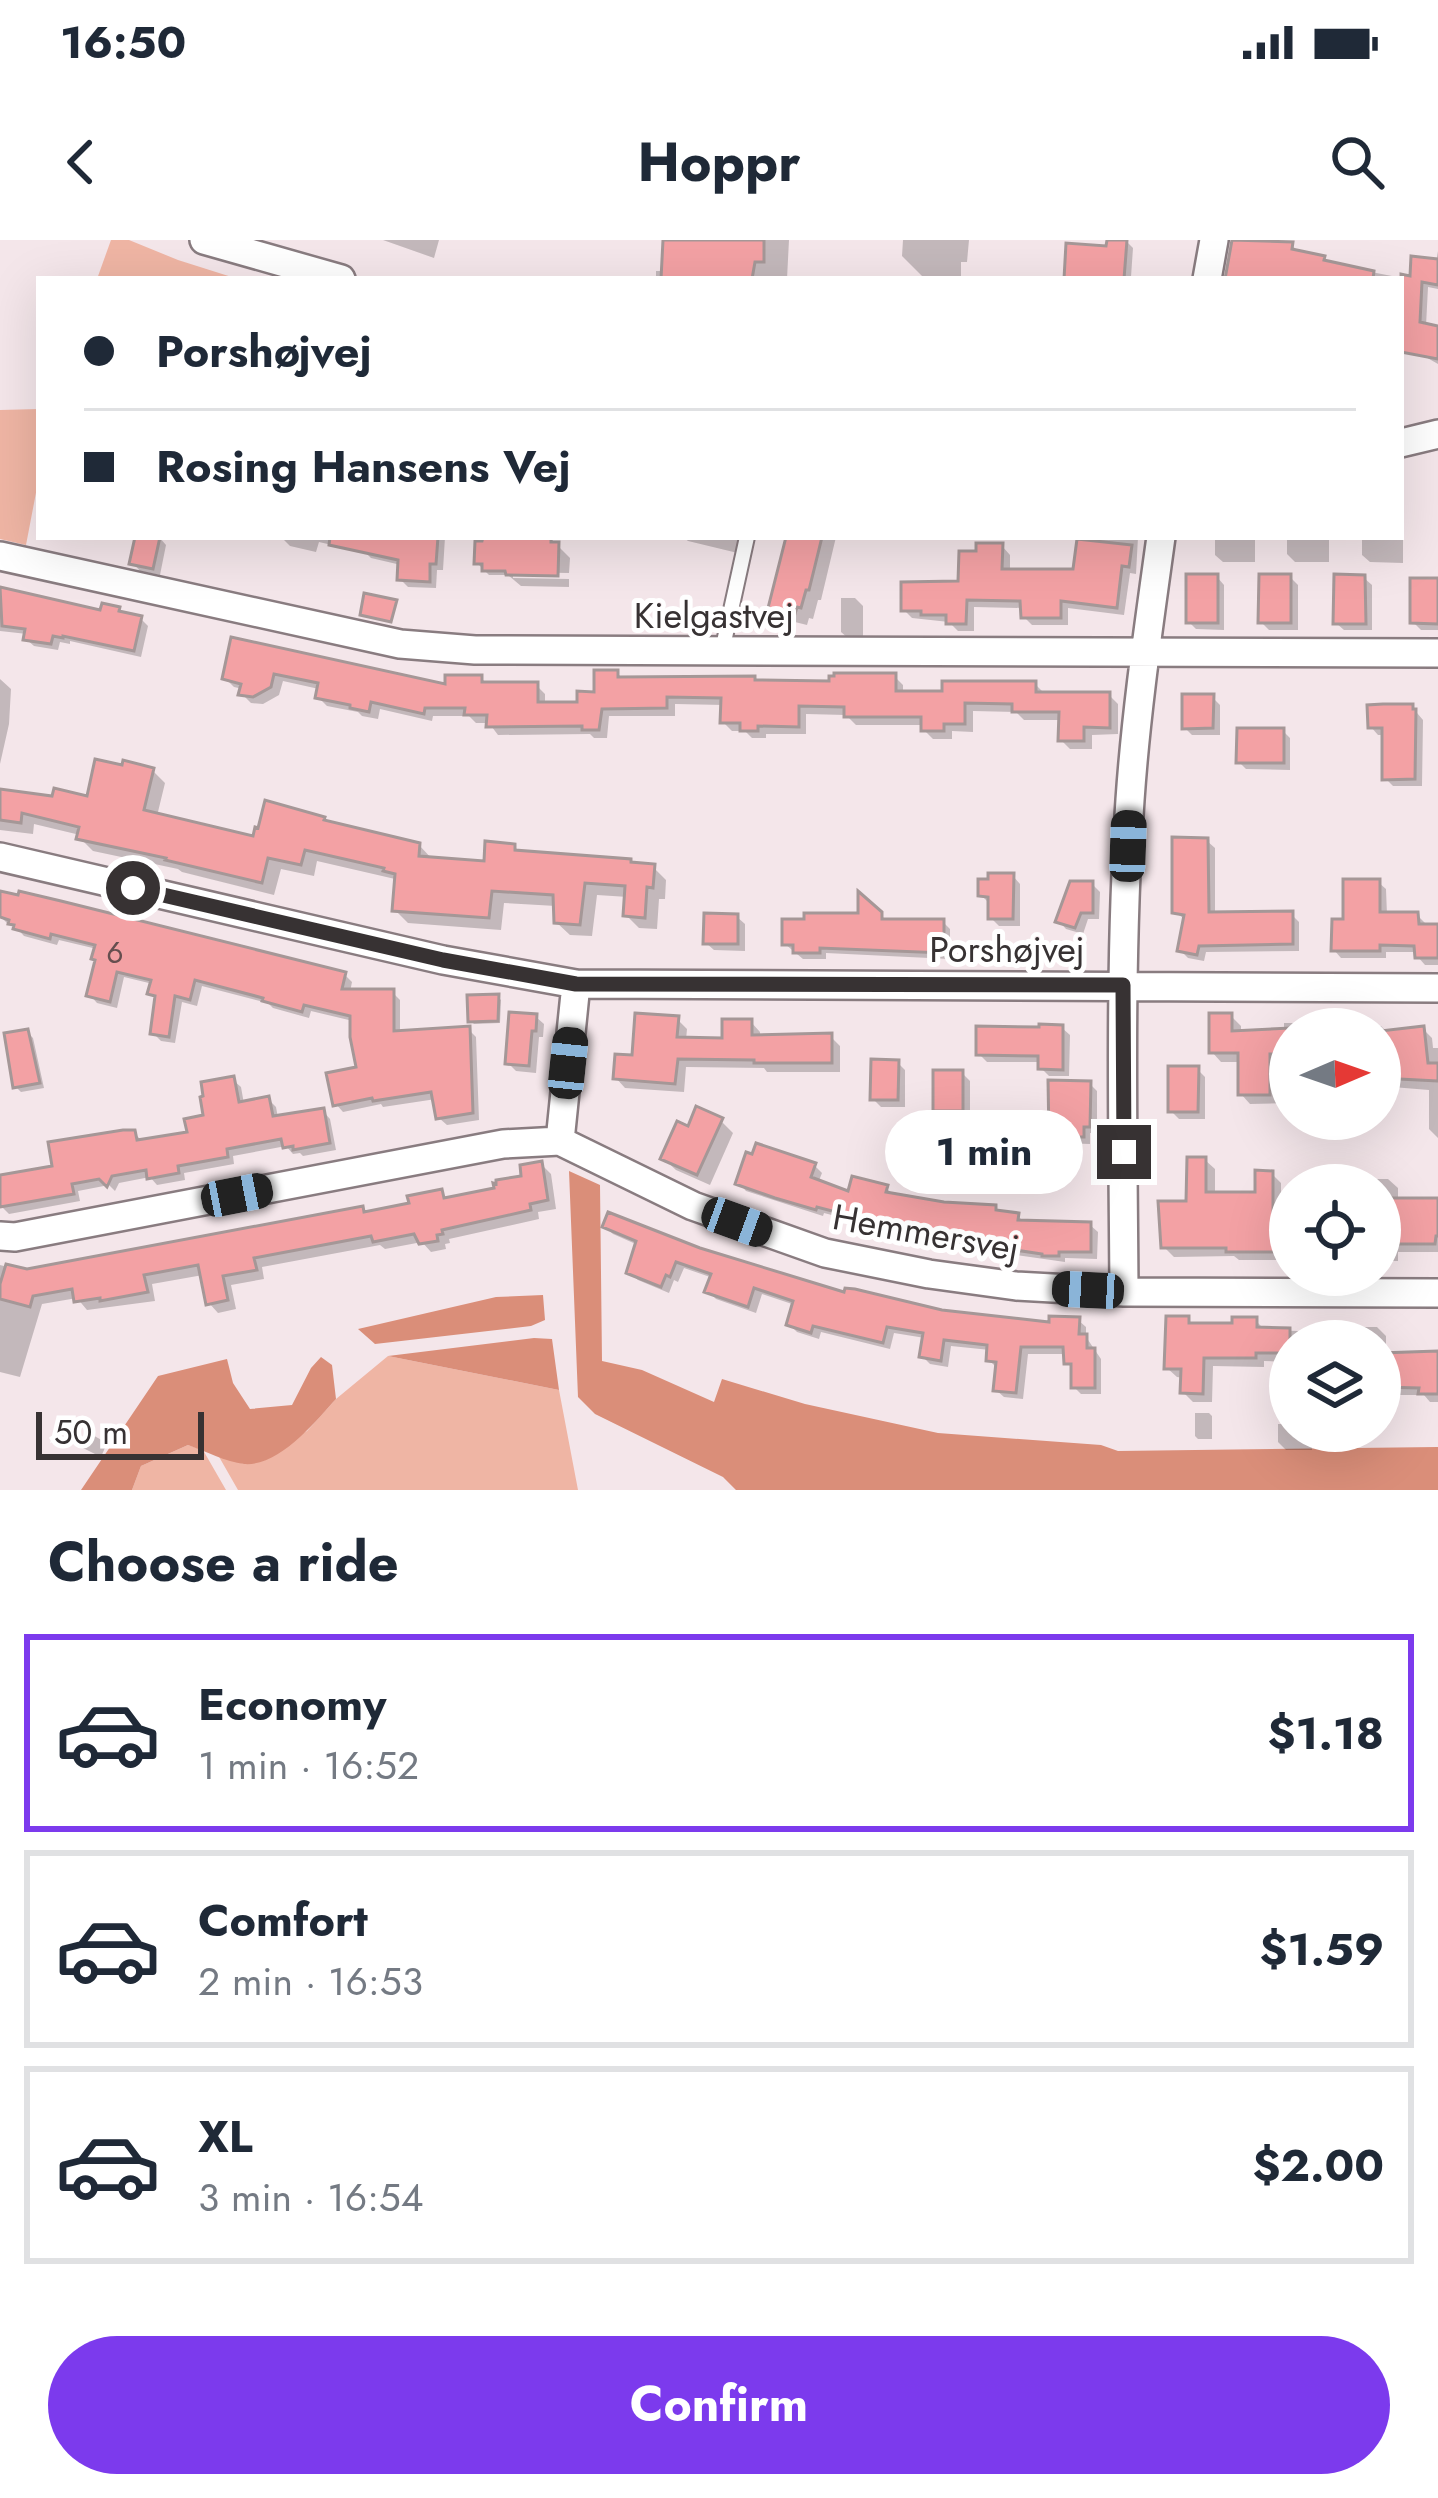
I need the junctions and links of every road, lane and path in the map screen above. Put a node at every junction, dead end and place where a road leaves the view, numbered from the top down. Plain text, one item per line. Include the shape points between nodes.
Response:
1 (205, 240) edge
2 (1214, 240) edge
3 (331, 276) edge
4 (1208, 276) edge
5 (1438, 434) edge
6 (1404, 442) edge
7 (746, 540) edge
8 (1161, 540) edge
9 (0, 556) edge
10 (722, 651) junction
11 (1438, 652) edge
12 (1144, 653) junction
13 (0, 857) edge
14 (576, 984) junction
15 (1123, 985) junction
16 (1438, 988) edge
17 (560, 1141) junction
18 (0, 1236) edge
19 (1124, 1292) junction
20 (1438, 1293) edge

1 - 3 street
2 - 4 street
5 - 6 street
7 - 10 lane
8 - 12 street
9 - 10 street, Kielgastvej via 400,644
10 - 12 street, Kielgastvej
11 - 12 street, Kielgastvej
12 - 15 street
13 - 14 street, Porshøjvej
14 - 15 street, Porshøjvej
14 - 17 street
15 - 16 street, Porshøjvej
15 - 19 street
17 - 18 street, Hemmersvej via 503,1144
17 - 19 street, Hemmersvej via 693,1206 825,1253 1016,1286
19 - 20 street, Hemmersvej

